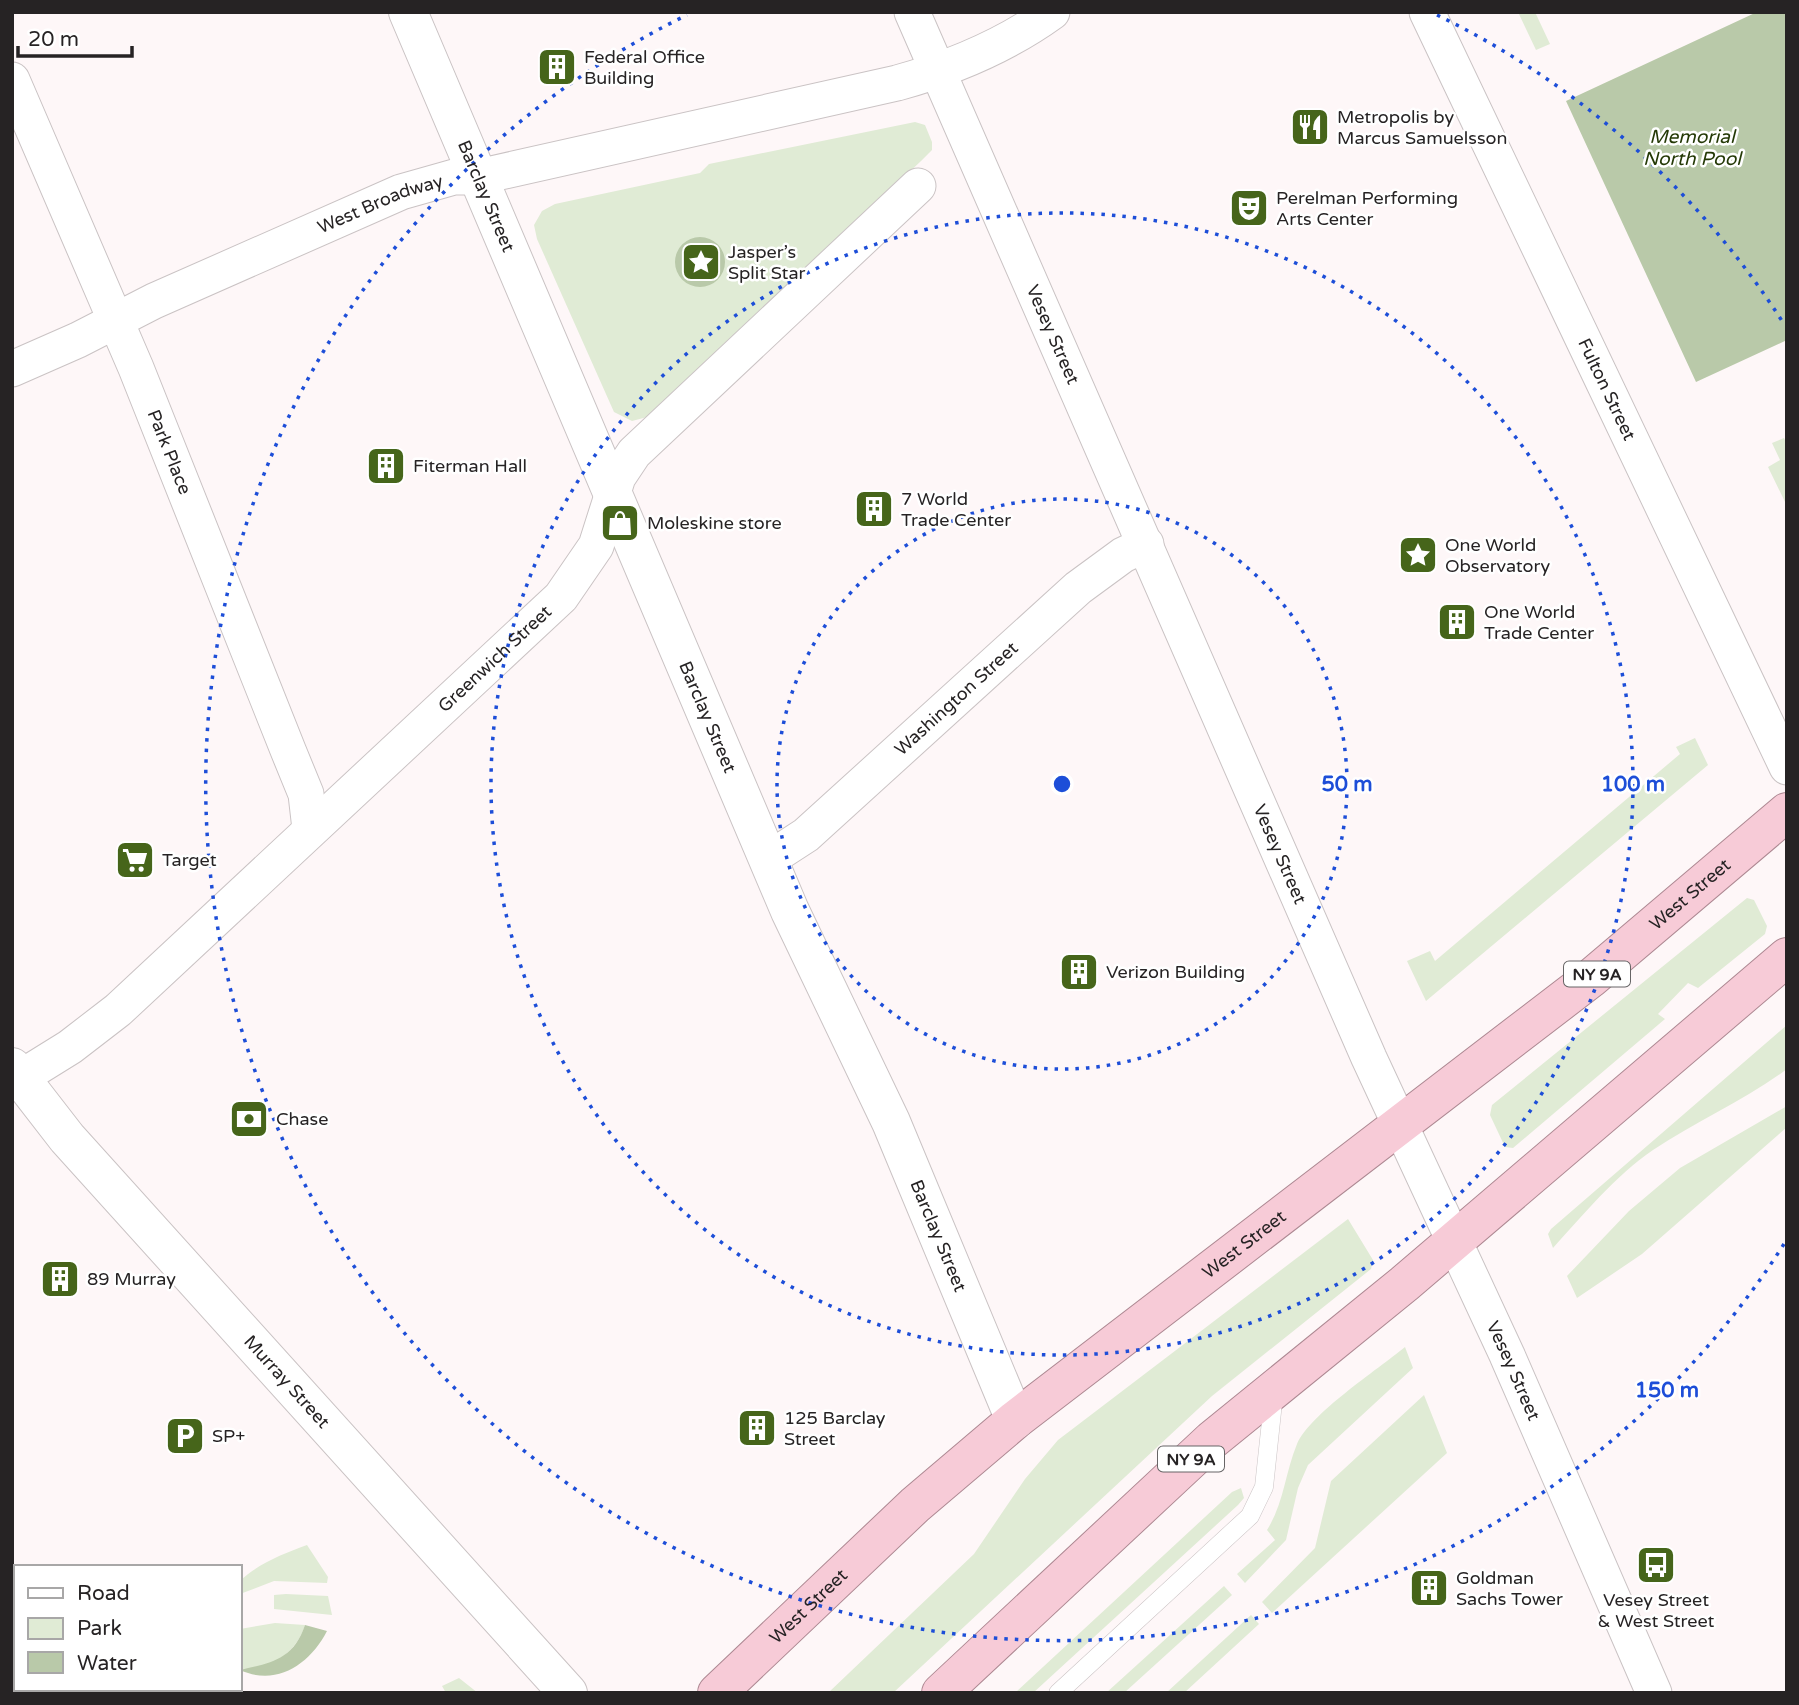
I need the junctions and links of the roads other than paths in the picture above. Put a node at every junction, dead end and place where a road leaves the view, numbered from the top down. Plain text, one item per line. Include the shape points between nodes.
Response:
1 (408, 12) edge
2 (912, 12) edge
3 (1052, 12) edge
4 (1427, 12) edge
5 (936, 72) junction
6 (12, 80) edge
7 (478, 177) junction
8 (918, 186) dead end
9 (116, 321) junction
10 (12, 369) edge
11 (612, 493) junction
12 (1146, 544) junction
13 (1787, 767) edge
14 (1787, 812) edge
15 (310, 829) junction
16 (769, 859) junction
17 (1787, 957) edge
18 (15, 1076) edge
19 (1400, 1126) junction
20 (1454, 1241) junction
21 (1275, 1387) junction
22 (1015, 1420) junction
23 (568, 1693) edge
24 (717, 1693) edge
25 (941, 1693) edge
26 (1058, 1693) edge
27 (1654, 1693) edge

1 - 7 main road, Barclay Street
2 - 5 street, Vesey Street
3 - 5 street via 1007,40
4 - 13 street, Fulton Street
5 - 7 street, West Broadway
5 - 12 street, Vesey Street
6 - 9 street, Park Place
7 - 9 street, West Broadway via 442,179 401,192
7 - 11 main road, Barclay Street
8 - 11 street, Greenwich Street via 634,453
9 - 10 street, West Broadway
9 - 15 street, Park Place via 306,794
11 - 15 street, Greenwich Street via 597,546 561,597
11 - 16 main road, Barclay Street
12 - 16 street, Washington Street via 1078,588 806,835
12 - 19 street, Vesey Street
14 - 19 highway, West Street / NY 9A via 1661,922
15 - 18 street, Greenwich Street via 118,1010 70,1047
16 - 22 main road, Barclay Street via 810,956 891,1122
17 - 20 highway, NY 9A
18 - 23 main road, Murray Street
19 - 20 street, Vesey Street
19 - 22 highway, West Street / NY 9A
20 - 21 highway, NY 9A
20 - 27 street, Vesey Street
21 - 25 highway, NY 9A
21 - 26 lane via 1264,1487 1250,1517
22 - 24 highway, West Street / NY 9A via 915,1506

